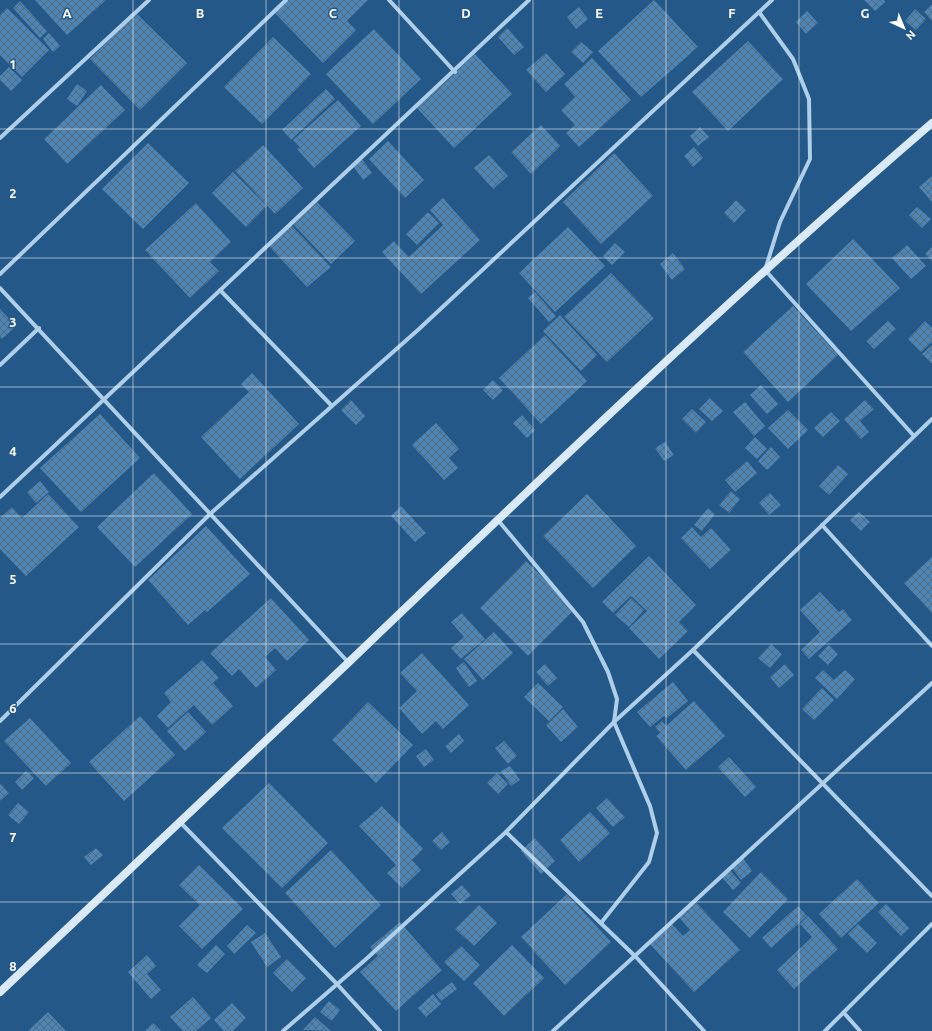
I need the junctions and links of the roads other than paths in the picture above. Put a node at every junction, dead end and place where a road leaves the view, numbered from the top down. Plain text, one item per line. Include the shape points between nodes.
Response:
1 (149, 0) edge
2 (286, 0) edge
3 (389, 0) edge
4 (529, 0) edge
5 (772, 0) edge
6 (759, 12) junction
7 (455, 72) junction
8 (932, 123) edge
9 (0, 138) edge
10 (765, 270) junction
11 (0, 274) edge
12 (0, 288) edge
13 (220, 290) junction
14 (40, 328) junction
15 (0, 365) edge
16 (102, 399) junction
17 (331, 405) junction
18 (932, 419) edge
19 (914, 436) junction
20 (0, 497) edge
21 (210, 514) junction
22 (497, 519) junction
23 (822, 525) junction
24 (932, 646) edge
25 (693, 650) junction
26 (348, 663) junction
27 (932, 682) edge
28 (0, 721) edge
29 (614, 722) junction
30 (823, 782) junction
31 (180, 822) junction
32 (506, 832) junction
33 (932, 896) edge
34 (601, 923) junction
35 (932, 924) edge
36 (636, 957) junction
37 (336, 983) junction
38 (0, 992) edge
39 (844, 1013) junction
40 (283, 1031) edge
41 (380, 1031) edge
42 (553, 1031) edge
43 (704, 1031) edge
44 (825, 1031) edge
45 (860, 1031) edge

1 - 9 street
2 - 11 street
3 - 7 street
4 - 7 street
5 - 6 street
6 - 10 street via 793,59 809,99 810,158 780,222
6 - 17 street via 419,329
7 - 13 street
8 - 10 street
10 - 19 street
10 - 22 street
12 - 14 street
13 - 16 street
13 - 17 street
14 - 15 street
14 - 16 street
16 - 20 street
16 - 21 street
17 - 21 street
18 - 19 street
19 - 23 street
21 - 26 street
21 - 28 street
22 - 26 street
22 - 29 street via 583,622 608,672 617,699
23 - 24 street
23 - 25 street
25 - 29 street
25 - 30 street
26 - 31 street
27 - 30 street
29 - 32 street
29 - 34 street via 650,806 658,833 650,862
30 - 33 street
30 - 36 street
31 - 37 street
31 - 38 street
32 - 34 street
32 - 37 street via 366,960
34 - 36 street
35 - 39 street
36 - 42 street
36 - 43 street
37 - 40 street
37 - 41 street
39 - 44 street
39 - 45 street

